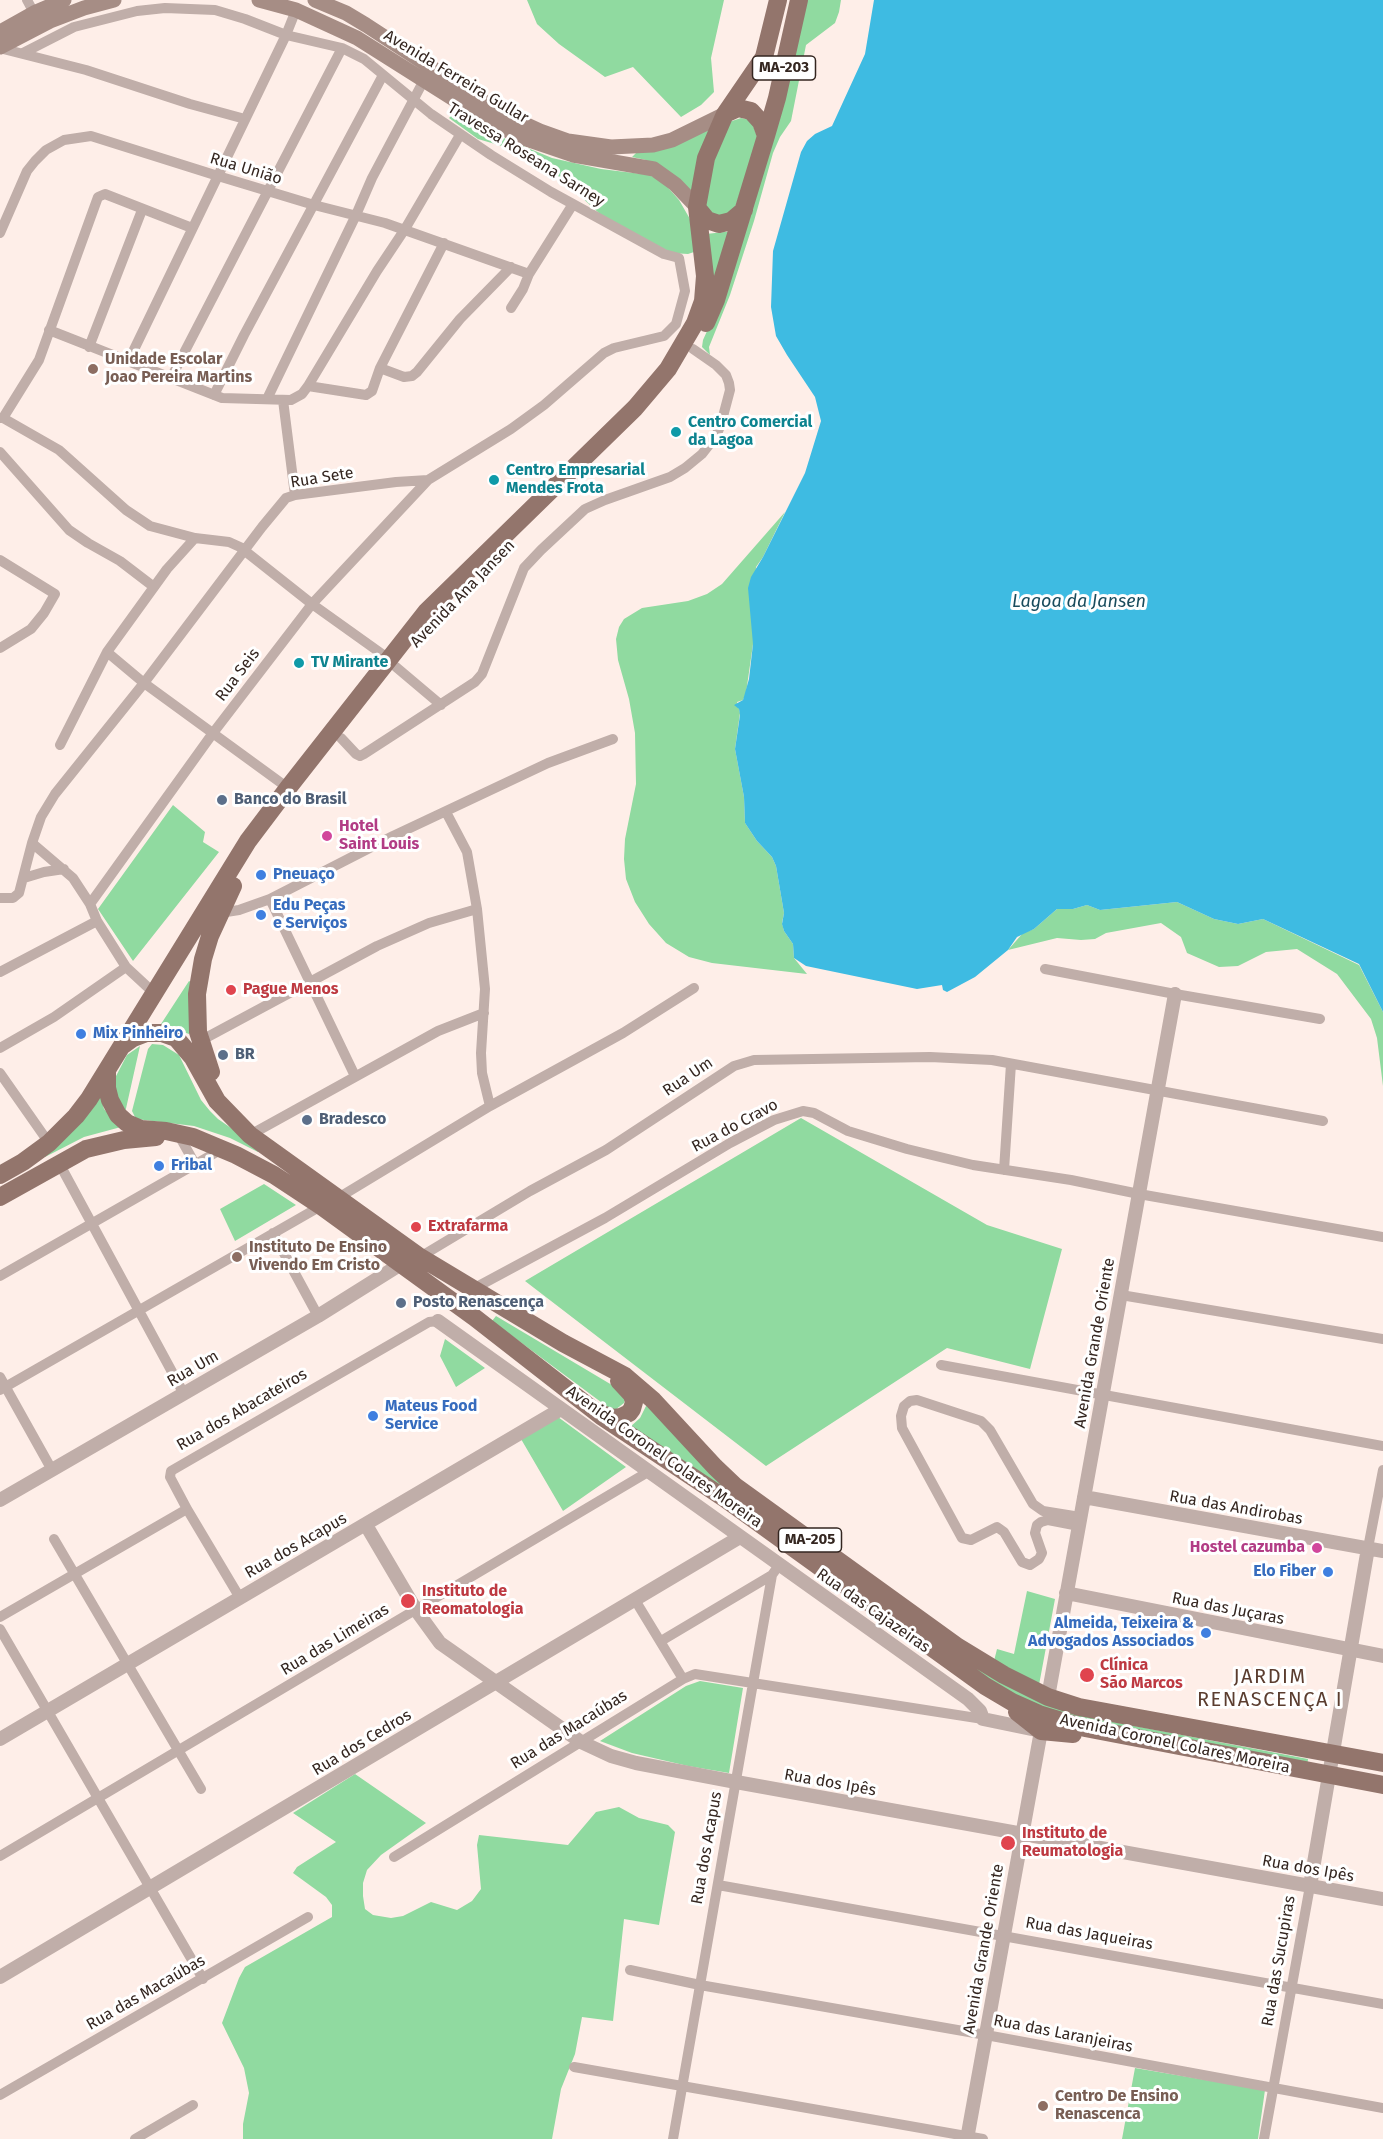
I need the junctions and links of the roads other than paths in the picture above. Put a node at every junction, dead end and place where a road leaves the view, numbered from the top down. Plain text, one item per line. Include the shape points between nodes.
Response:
1 (64, 0) edge
2 (114, 0) edge
3 (259, 0) edge
4 (315, 0) edge
5 (778, 0) edge
6 (799, 0) edge
7 (31, 6) edge
8 (296, 10) junction
9 (0, 32) edge
10 (286, 35) junction
11 (0, 47) edge
12 (342, 48) junction
13 (24, 53) junction
14 (383, 75) junction
15 (424, 80) junction
16 (440, 82) junction
17 (414, 100) junction
18 (726, 114) junction
19 (245, 119) junction
20 (460, 135) junction
21 (766, 136) junction
22 (218, 176) junction
23 (267, 191) junction
24 (573, 204) junction
25 (314, 205) junction
26 (697, 208) junction
27 (142, 210) junction
28 (744, 210) junction
29 (356, 215) junction
30 (192, 228) junction
31 (405, 229) junction
32 (0, 233) edge
33 (444, 243) junction
34 (679, 258) joint
35 (511, 267) junction
36 (529, 274) junction
37 (511, 308) dead end
38 (49, 330) junction
39 (89, 347) junction
40 (693, 349) junction
41 (128, 362) junction
42 (380, 368) junction
43 (171, 378) junction
44 (308, 386) junction
45 (214, 395) junction
46 (267, 399) junction
47 (283, 400) junction
48 (2, 418) edge
49 (0, 452) edge
50 (428, 480) junction
51 (295, 495) junction
52 (195, 538) junction
53 (245, 550) junction
54 (0, 560) edge
55 (154, 587) junction
56 (312, 604) junction
57 (0, 648) edge
58 (107, 652) junction
59 (393, 663) junction
60 (144, 683) junction
61 (441, 705) junction
62 (213, 733) junction
63 (341, 738) junction
64 (613, 739) dead end
65 (60, 745) dead end
66 (288, 788) junction
67 (446, 812) junction
68 (32, 843) junction
69 (64, 869) junction
70 (24, 878) junction
71 (0, 898) edge
72 (270, 899) junction
73 (90, 904) junction
74 (477, 909) junction
75 (220, 913) junction
76 (97, 921) junction
77 (126, 967) junction
78 (1045, 969) dead end
79 (0, 972) edge
80 (309, 982) junction
81 (694, 988) dead end
82 (154, 993) junction
83 (1175, 994) junction
84 (484, 1013) junction
85 (1320, 1019) dead end
86 (200, 1041) junction
87 (122, 1046) junction
88 (0, 1048) edge
89 (1011, 1064) junction
90 (107, 1071) junction
91 (0, 1073) edge
92 (355, 1076) junction
93 (1158, 1090) junction
94 (490, 1106) junction
95 (1323, 1121) dead end
96 (246, 1130) junction
97 (181, 1138) junction
98 (49, 1143) junction
99 (222, 1149) junction
100 (59, 1163) junction
101 (195, 1164) junction
102 (1004, 1170) junction
103 (0, 1175) edge
104 (1139, 1194) junction
105 (0, 1197) edge
106 (338, 1198) junction
107 (321, 1206) junction
108 (91, 1223) junction
109 (273, 1233) junction
110 (1383, 1237) edge
111 (420, 1257) junction
112 (401, 1264) junction
113 (0, 1276) edge
114 (473, 1289) junction
115 (441, 1293) junction
116 (1120, 1295) junction
117 (463, 1309) junction
118 (138, 1310) junction
119 (318, 1316) junction
120 (438, 1321) junction
121 (1383, 1339) edge
122 (563, 1343) junction
123 (940, 1365) dead end
124 (2, 1385) edge
125 (184, 1394) junction
126 (1102, 1395) junction
127 (561, 1409) junction
128 (593, 1410) junction
129 (1383, 1446) edge
130 (52, 1470) junction
131 (1383, 1470) edge
132 (648, 1472) junction
133 (1084, 1497) junction
134 (0, 1500) edge
135 (187, 1509) junction
136 (1079, 1521) junction
137 (366, 1525) junction
138 (740, 1537) junction
139 (54, 1539) dead end
140 (1368, 1548) junction
141 (1383, 1551) edge
142 (776, 1570) junction
143 (75, 1575) junction
144 (1066, 1593) junction
145 (240, 1598) junction
146 (635, 1600) junction
147 (416, 1610) junction
148 (0, 1617) edge
149 (0, 1629) edge
150 (661, 1641) junction
151 (1350, 1650) junction
152 (1383, 1656) edge
153 (127, 1664) junction
154 (683, 1679) junction
155 (753, 1682) junction
156 (495, 1683) junction
157 (985, 1686) junction
158 (1048, 1697) junction
159 (48, 1712) junction
160 (983, 1719) junction
161 (1041, 1731) junction
162 (1110, 1734) junction
163 (0, 1739) edge
164 (581, 1742) junction
165 (177, 1750) junction
166 (1332, 1754) junction
167 (1383, 1763) edge
168 (1328, 1775) junction
169 (736, 1782) junction
170 (1383, 1785) edge
171 (201, 1789) dead end
172 (98, 1797) junction
173 (1022, 1835) junction
174 (0, 1856) edge
175 (394, 1857) dead end
176 (718, 1884) junction
177 (1310, 1886) junction
178 (150, 1888) junction
179 (1383, 1899) edge
180 (308, 1917) dead end
181 (1004, 1935) junction
182 (630, 1970) dead end
183 (0, 1977) edge
184 (203, 1979) junction
185 (700, 1985) junction
186 (1292, 1986) junction
187 (1383, 2004) edge
188 (986, 2035) junction
189 (574, 2067) dead end
190 (682, 2087) junction
191 (1273, 2088) junction
192 (0, 2096) edge
193 (193, 2105) dead end
194 (1383, 2108) edge
195 (967, 2138) edge
196 (135, 2139) edge
197 (673, 2139) edge
198 (983, 2139) edge
199 (1264, 2139) edge

1 - 7 main road
2 - 11 main road via 50,21
3 - 8 main road, Avenida Ferreira Gullar
4 - 16 main road, Avenida Ferreira Gullar via 366,25
5 - 18 main road, MA-203 via 764,57
6 - 21 main road, MA-203
7 - 9 main road
8 - 10 street
8 - 15 main road, Avenida Ferreira Gullar via 357,38
10 - 12 street, Travessa Roseana Sarney
10 - 13 street, Travessa Roseana Sarney via 215,10 165,8 74,27
10 - 19 street
11 - 13 street
12 - 14 street, Travessa Roseana Sarney
12 - 23 street
13 - 19 street
14 - 17 street, Travessa Roseana Sarney
14 - 25 street
15 - 16 main road, Avenida Ferreira Gullar
15 - 17 street
16 - 18 main road, Avenida Ferreira Gullar via 512,119 593,146 653,146
16 - 26 main road, Avenida Ferreira Gullar via 490,122 537,144 573,155 654,169
17 - 20 street, Travessa Roseana Sarney
17 - 29 street via 375,170
18 - 21 main road via 738,108 751,111
18 - 26 main road, MA-203 via 706,158
19 - 22 street
20 - 24 street, Travessa Roseana Sarney
20 - 31 street
21 - 28 main road, MA-203
22 - 23 street, Rua União
22 - 30 street
22 - 32 street, Rua União via 102,138 74,137 56,144 27,171
23 - 25 street, Rua União
23 - 43 street
24 - 34 street, Travessa Roseana Sarney via 664,254
24 - 36 street
25 - 29 street, Rua União
25 - 45 street
26 - 28 main road via 707,220 719,224 731,221
26 - 59 main road, Avenida Ana Jansen via 705,276 703,301 668,369 629,414 437,600
27 - 30 street
27 - 38 street via 100,195
27 - 39 street
28 - 40 main road, Avenida Ana Jansen via 716,300
29 - 31 street, Rua União
29 - 46 street
30 - 41 street
31 - 33 street, Rua União
31 - 44 street
33 - 35 street, Rua União
33 - 42 street
34 - 50 street, Rua Sete via 684,299 669,333 604,353 528,417
35 - 36 street, Rua União
35 - 42 street via 412,376
36 - 37 street
38 - 39 street
38 - 48 street via 36,366
39 - 41 street
40 - 59 main road, Avenida Ana Jansen via 660,397
40 - 61 street via 716,365 729,383 721,424 712,441 677,473 585,509 541,550 524,568 482,674
41 - 43 street
42 - 44 street via 371,393 366,395
43 - 45 street
44 - 47 street via 299,396
45 - 46 street
46 - 47 street
47 - 51 street
48 - 52 street via 59,450 136,519 158,530
49 - 55 street via 69,530
50 - 51 street, Rua Sete
50 - 56 street, Rua Seis
51 - 53 street, Rua Sete via 283,502
52 - 53 street via 229,542
52 - 55 street
53 - 56 street
53 - 60 street, Rua Sete
54 - 57 street via 55,594 31,629
55 - 58 street
56 - 59 street
56 - 62 street, Rua Seis
58 - 60 street
58 - 65 street
59 - 61 street
59 - 63 main road, Avenida Ana Jansen
59 - 66 main road, Avenida Ana Jansen
60 - 62 street
60 - 68 street, Rua Sete via 56,794 41,817
61 - 63 street via 360,756
62 - 66 street
62 - 73 street, Rua Seis
63 - 75 main road, Avenida Ana Jansen via 266,834
64 - 67 street via 548,763
66 - 82 main road, Avenida Ana Jansen via 243,850
67 - 72 street
67 - 74 street via 467,852
68 - 69 street
68 - 70 street, Rua Sete
69 - 70 street
69 - 73 street
70 - 71 street, Rua Sete via 17,896
72 - 75 street
72 - 80 street
73 - 76 street
74 - 80 street via 429,923
74 - 84 street
75 - 86 main road, Avenida Ana Jansen via 198,986
76 - 77 street
76 - 79 street
77 - 82 street
77 - 88 street via 54,1017
78 - 83 street
80 - 86 street
80 - 92 street
81 - 94 street via 623,1033
82 - 87 main road, Avenida Ana Jansen
83 - 85 street
83 - 93 street, Avenida Grande Oriente
84 - 92 street via 438,1031
84 - 94 street via 482,1073
86 - 96 main road, Avenida Ana Jansen via 216,1083
87 - 90 main road, Avenida Ana Jansen
87 - 96 main road, Avenida Coronel Colares Moreira via 146,1033 176,1038 194,1058 217,1101
89 - 93 street, Rua Um
89 - 102 street
89 - 111 street, Rua Um via 930,1057 742,1063 606,1150
90 - 98 main road, Avenida Ana Jansen via 76,1116
90 - 99 main road, Avenida Coronel Colares Moreira via 110,1100 127,1123 141,1129 182,1134
91 - 98 street
92 - 96 street
93 - 95 street, Rua Um
93 - 104 street, Avenida Grande Oriente
94 - 106 street
96 - 106 main road, Avenida Coronel Colares Moreira
97 - 99 main road
97 - 100 main road via 116,1142 86,1149
97 - 101 street
98 - 103 main road, Avenida Ana Jansen
99 - 101 street
99 - 107 main road, Avenida Coronel Colares Moreira via 274,1175
100 - 105 main road
100 - 108 street
101 - 108 street
102 - 104 street, Rua do Cravo
102 - 114 street, Rua do Cravo via 907,1149 848,1131 814,1113 793,1113 730,1143 605,1218
104 - 110 street, Rua do Cravo
104 - 116 street, Avenida Grande Oriente
106 - 111 main road, Avenida Coronel Colares Moreira
107 - 109 street
107 - 112 main road, Avenida Coronel Colares Moreira
108 - 113 street
108 - 118 street
109 - 118 street
109 - 119 street
111 - 114 main road, Avenida Coronel Colares Moreira
112 - 115 main road, Avenida Coronel Colares Moreira
112 - 119 street, Rua Um
114 - 122 main road, Avenida Coronel Colares Moreira
115 - 117 main road, Avenida Coronel Colares Moreira
115 - 120 street
116 - 121 street
116 - 126 street, Avenida Grande Oriente
117 - 120 street, Rua dos Abacateiros
117 - 128 main road, Avenida Coronel Colares Moreira
118 - 124 street
118 - 125 street
119 - 125 street, Rua Um
120 - 127 street, Rua das Cajazeiras
120 - 135 street, Rua dos Abacateiros via 429,1322 175,1468 170,1477
122 - 128 main road via 624,1385 633,1399 631,1411 621,1418
122 - 158 main road, Avenida Coronel Colares Moreira / MA-205 via 635,1384 735,1486 958,1647
123 - 126 street
124 - 130 street
125 - 130 street, Rua Um
126 - 129 street
126 - 133 street, Avenida Grande Oriente
127 - 132 street, Rua das Cajazeiras
127 - 137 street, Rua dos Acapus
128 - 157 main road, Avenida Coronel Colares Moreira via 724,1498
130 - 134 street, Rua Um
131 - 140 street, Rua das Sucupiras
132 - 138 street, Rua das Cajazeiras
132 - 147 street, Rua das Limeiras
133 - 136 street, Avenida Grande Oriente
133 - 140 street, Rua das Andirobas
135 - 143 street
135 - 145 street
136 - 136 street via 1033,1504 981,1421 917,1400 904,1406 902,1428 962,1538 971,1540 997,1527 1022,1562 1030,1565 1042,1553 1035,1533 1037,1525 1048,1520
136 - 144 street, Avenida Grande Oriente
137 - 145 street, Rua dos Acapus
137 - 147 street, Rua dos Ipês
138 - 142 street, Rua das Cajazeiras
138 - 146 street, Rua dos Cedros
139 - 143 street
140 - 141 street, Rua das Andirobas
140 - 151 street, Rua das Sucupiras
142 - 150 street
142 - 155 street, Rua dos Acapus
142 - 160 street, Rua das Cajazeiras via 968,1699
143 - 148 street
143 - 153 street
144 - 151 street, Rua das Juçaras
144 - 158 street, Avenida Grande Oriente
145 - 153 street, Rua dos Acapus
146 - 150 street
146 - 156 street, Rua dos Cedros
147 - 156 street, Rua dos Ipês via 440,1643
147 - 165 street, Rua das Limeiras
149 - 159 street
150 - 154 street
151 - 152 street, Rua das Juçaras
151 - 166 street, Rua das Sucupiras
153 - 159 street, Rua dos Acapus
153 - 165 street
154 - 155 street via 703,1674
154 - 164 street, Rua das Macaúbas
155 - 160 street
155 - 169 street, Rua dos Acapus
156 - 164 street, Rua dos Ipês
156 - 178 street, Rua dos Cedros
157 - 161 main road
157 - 162 main road, Avenida Coronel Colares Moreira via 1039,1714
158 - 166 main road, Avenida Coronel Colares Moreira / MA-205 via 1079,1707
159 - 163 street, Rua dos Acapus
159 - 172 street
160 - 161 street
161 - 162 main road
161 - 173 street, Avenida Grande Oriente
162 - 168 main road, Avenida Coronel Colares Moreira
164 - 169 street, Rua dos Ipês via 636,1763
164 - 175 street, Rua das Macaúbas
165 - 171 street
165 - 172 street, Rua das Limeiras
166 - 167 main road, Avenida Coronel Colares Moreira
166 - 168 street, Rua das Sucupiras
168 - 170 main road, Avenida Coronel Colares Moreira
168 - 177 street, Rua das Sucupiras
169 - 173 street, Rua dos Ipês
169 - 176 street, Rua dos Acapus
172 - 174 street, Rua das Limeiras
172 - 178 street
173 - 177 street, Rua dos Ipês
173 - 181 street, Avenida Grande Oriente
176 - 181 street, Rua das Jaqueiras
176 - 185 street, Rua dos Acapus
177 - 179 street, Rua dos Ipês
177 - 186 street, Rua das Sucupiras
178 - 183 street, Rua dos Cedros
178 - 184 street
180 - 184 street, Rua das Macaúbas
181 - 186 street, Rua das Jaqueiras
181 - 188 street, Avenida Grande Oriente
182 - 185 street, Rua das Laranjeiras
184 - 192 street, Rua das Macaúbas
185 - 188 street, Rua das Laranjeiras
185 - 190 street, Rua dos Acapus
186 - 187 street, Rua das Jaqueiras
186 - 191 street, Rua das Sucupiras
188 - 191 street, Rua das Laranjeiras
188 - 195 street, Avenida Grande Oriente
189 - 190 street
190 - 195 street
190 - 197 street, Rua dos Acapus
191 - 194 street, Rua das Laranjeiras
191 - 199 street, Rua das Sucupiras
193 - 196 street
195 - 198 street

